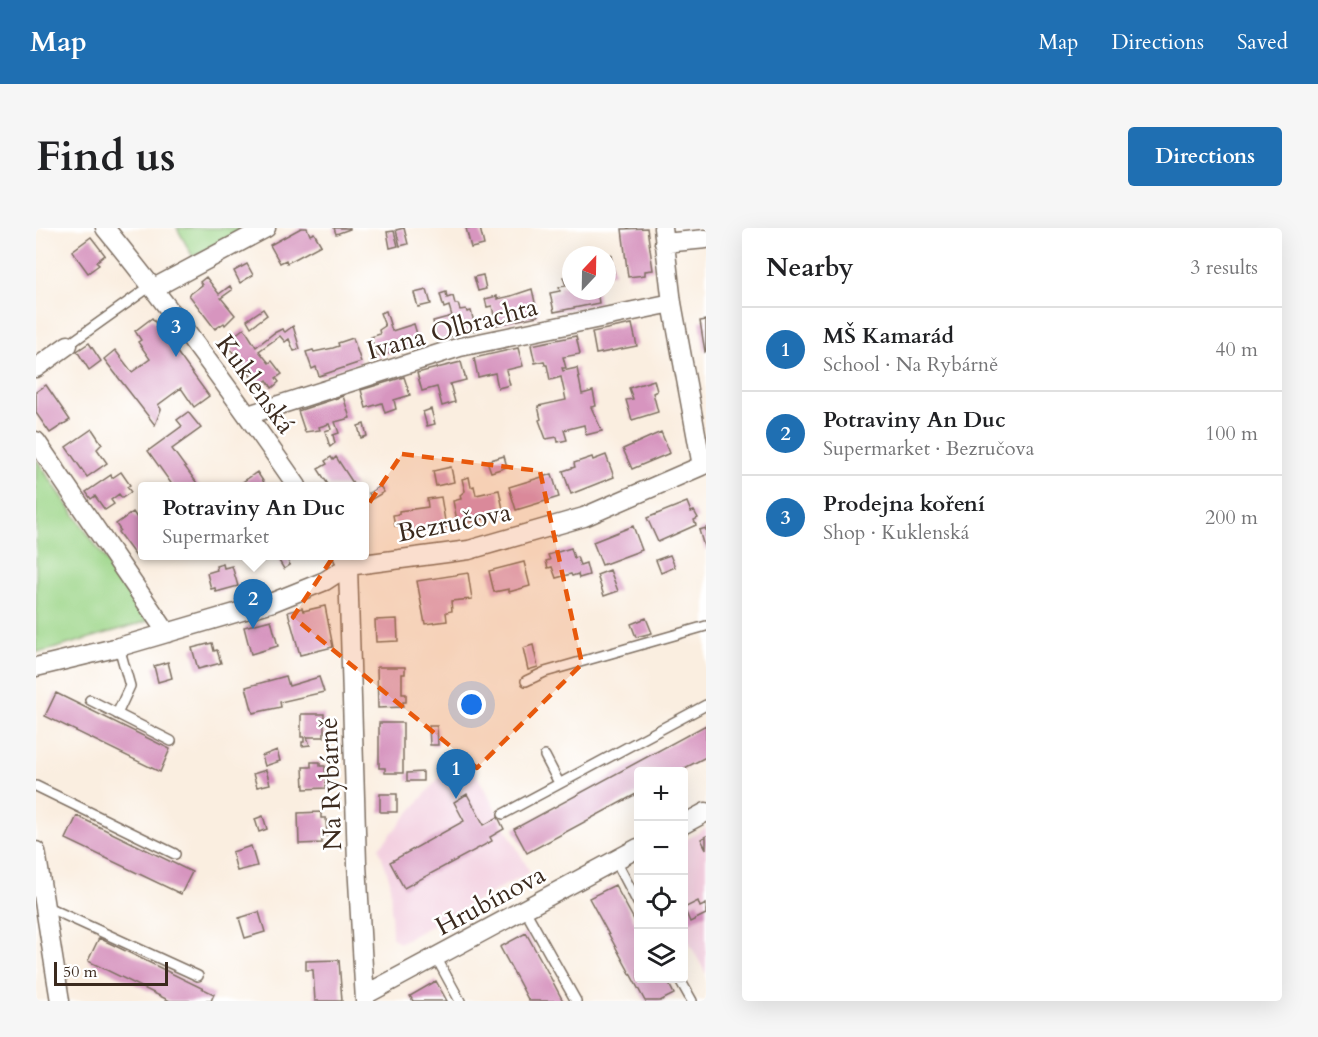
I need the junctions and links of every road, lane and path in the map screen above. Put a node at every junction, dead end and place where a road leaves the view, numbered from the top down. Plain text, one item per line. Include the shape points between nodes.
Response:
1 (105, 228) edge
2 (266, 228) edge
3 (664, 235) edge
4 (706, 239) edge
5 (153, 287) junction
6 (672, 303) junction
7 (68, 345) joint
8 (36, 368) edge
9 (248, 415) junction
10 (36, 441) edge
11 (704, 465) edge
12 (294, 482) edge
13 (369, 559) edge
14 (345, 561) edge
15 (706, 626) edge
16 (167, 633) junction
17 (119, 647) junction
18 (37, 668) edge
19 (526, 681) dead end
20 (90, 700) dead end
21 (706, 705) edge
22 (117, 714) junction
23 (171, 741) dead end
24 (545, 756) dead end
25 (559, 783) junction
26 (36, 786) edge
27 (706, 812) edge
28 (503, 814) dead end
29 (688, 822) edge
30 (36, 851) edge
31 (634, 851) edge
32 (175, 854) dead end
33 (616, 861) junction
34 (634, 894) edge
35 (45, 906) junction
36 (525, 910) junction
37 (436, 957) junction
38 (198, 976) dead end
39 (683, 983) edge
40 (365, 998) edge
41 (60, 1001) edge
42 (460, 1001) edge
43 (576, 1001) edge
44 (692, 1001) edge

1 - 5 street, Kuklenská
2 - 5 street
3 - 4 street
3 - 6 street
5 - 7 lane
5 - 9 street, Kuklenská
6 - 9 street, Ivana Olbrachta via 460,347
6 - 11 street
7 - 8 street
9 - 12 street, Kuklenská
10 - 16 street
11 - 13 street, Bezručova via 573,521 469,550
14 - 16 street, Bezručova via 325,581 273,603
14 - 40 street, Na Rybárně
15 - 19 lane via 545,672
16 - 17 street, Bezručova
17 - 18 street, Bezručova
17 - 22 lane via 130,686
20 - 22 lane
21 - 25 lane
22 - 23 lane
24 - 25 lane
25 - 28 lane
26 - 32 lane
27 - 29 street
30 - 35 street
31 - 33 street, Hrubínova
33 - 34 lane
33 - 36 street, Hrubínova
35 - 38 lane
35 - 41 street
36 - 37 street, Hrubínova
36 - 43 lane
37 - 40 street, Hrubínova
37 - 42 lane
39 - 44 lane

